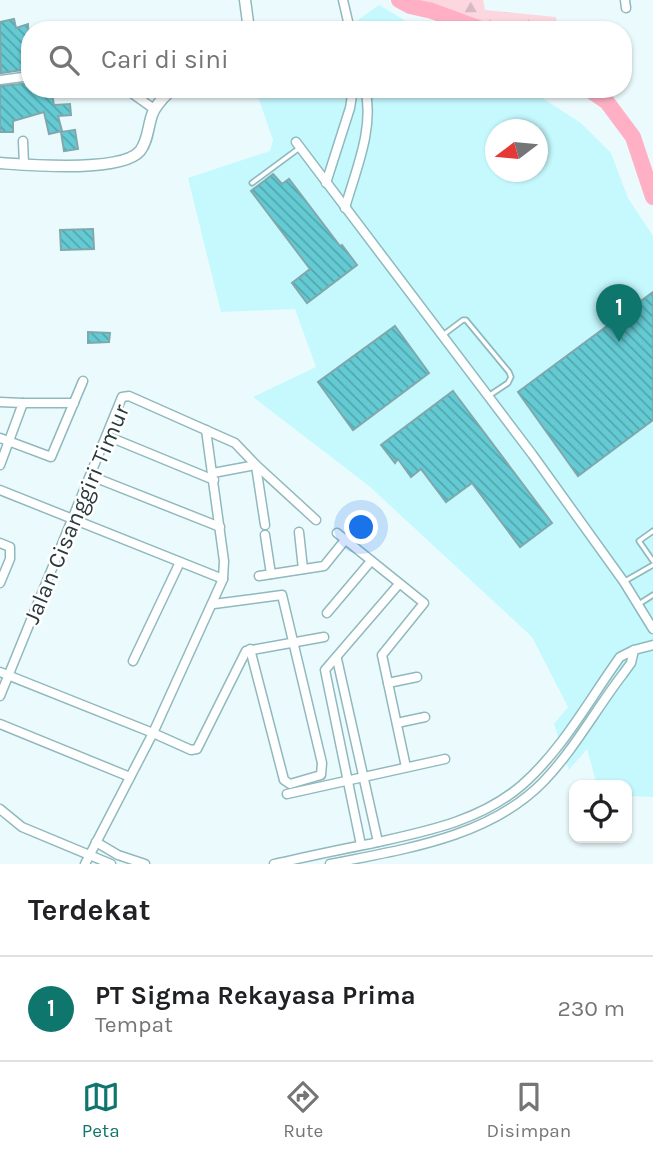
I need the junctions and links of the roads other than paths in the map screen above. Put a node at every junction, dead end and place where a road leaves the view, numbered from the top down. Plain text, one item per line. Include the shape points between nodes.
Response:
1 (245, 0) edge
2 (343, 0) edge
3 (248, 21) edge
4 (348, 21) edge
5 (21, 77) edge
6 (0, 80) edge
7 (139, 98) edge
8 (164, 98) edge
9 (352, 98) edge
10 (367, 98) edge
11 (154, 109) junction
12 (23, 141) dead end
13 (298, 145) joint
14 (0, 163) edge
15 (24, 165) junction
16 (252, 183) dead end
17 (326, 183) junction
18 (345, 208) junction
19 (441, 337) junction
20 (83, 381) dead end
21 (488, 397) junction
22 (0, 402) edge
23 (23, 403) junction
24 (74, 403) junction
25 (206, 430) junction
26 (107, 436) junction
27 (0, 438) edge
28 (10, 442) junction
29 (0, 465) edge
30 (256, 465) junction
31 (92, 476) junction
32 (213, 477) junction
33 (0, 490) edge
34 (72, 519) junction
35 (316, 520) dead end
36 (265, 525) dead end
37 (220, 527) junction
38 (653, 531) edge
39 (299, 532) dead end
40 (337, 533) dead end
41 (265, 535) dead end
42 (345, 540) junction
43 (0, 542) edge
44 (371, 561) junction
45 (180, 562) junction
46 (653, 563) edge
47 (303, 569) junction
48 (271, 574) junction
49 (259, 576) dead end
50 (223, 579) junction
51 (624, 582) junction
52 (0, 583) edge
53 (399, 583) junction
54 (653, 594) edge
55 (214, 604) junction
56 (639, 604) junction
57 (327, 613) dead end
58 (653, 629) edge
59 (324, 637) dead end
60 (293, 643) junction
61 (653, 645) edge
62 (250, 649) junction
63 (634, 649) junction
64 (337, 659) junction
65 (133, 661) dead end
66 (4, 673) edge
67 (417, 677) dead end
68 (388, 683) junction
69 (0, 696) edge
70 (425, 717) dead end
71 (397, 723) junction
72 (0, 724) edge
73 (153, 733) junction
74 (445, 759) dead end
75 (406, 767) junction
76 (363, 776) junction
77 (130, 777) junction
78 (349, 779) junction
79 (287, 794) dead end
80 (0, 809) edge
81 (461, 821) junction
82 (467, 831) junction
83 (96, 842) junction
84 (378, 842) junction
85 (361, 845) junction
86 (87, 860) edge
87 (111, 864) edge
88 (145, 864) edge
89 (274, 864) edge
90 (330, 864) edge

1 - 3 street
2 - 4 street
5 - 6 street
7 - 11 street
8 - 11 street
9 - 17 street
10 - 18 street via 362,148
11 - 15 street via 143,147 128,158 97,165
12 - 15 street
13 - 16 lane
13 - 17 street
14 - 15 street
17 - 18 street
18 - 19 street
19 - 21 street
19 - 21 lane via 466,320 509,372 508,383
20 - 24 street
21 - 51 street
22 - 23 street
23 - 24 street
23 - 28 street
24 - 28 street via 51,457
25 - 26 street, Jalan Cisanggiri Timur via 125,396
25 - 30 street via 235,443
25 - 32 street
26 - 31 street, Jalan Cisanggiri Timur
26 - 32 street
27 - 28 street
28 - 29 street
30 - 32 street
30 - 35 street
30 - 36 street
31 - 34 street, Jalan Cisanggiri Timur
31 - 37 street
32 - 37 street
33 - 34 street
34 - 45 street
34 - 66 street, Jalan Cisanggiri Timur
37 - 50 street
38 - 46 lane via 639,541
39 - 47 street
40 - 42 street
41 - 48 street
42 - 44 street
42 - 47 street via 324,566
43 - 52 street via 10,547 12,555
44 - 53 street
44 - 57 street
45 - 50 street
45 - 65 street
46 - 51 lane
47 - 48 street
48 - 49 street
50 - 55 street
51 - 56 street
53 - 64 street
53 - 68 street via 424,603 382,655
54 - 56 lane
55 - 60 street via 282,594
55 - 73 street
56 - 58 street
59 - 60 street
60 - 62 street
60 - 62 street via 322,771 290,784 284,780
61 - 63 street
62 - 73 street via 199,747 191,750
63 - 81 street via 620,657 556,748 522,785
63 - 82 street via 624,674 543,782 504,812
64 - 76 street
64 - 78 street via 325,670
66 - 69 street, Jalan Cisanggiri Timur
66 - 73 street
67 - 68 street
68 - 71 street
70 - 71 street
71 - 75 street
72 - 77 street
73 - 77 street
74 - 75 street
75 - 76 street
76 - 78 street
76 - 84 street
77 - 83 street
78 - 79 street
78 - 85 street
80 - 86 street via 22,827
81 - 82 street
81 - 84 street
82 - 90 street
83 - 86 street
83 - 88 street
84 - 85 street
85 - 89 street
86 - 87 street

